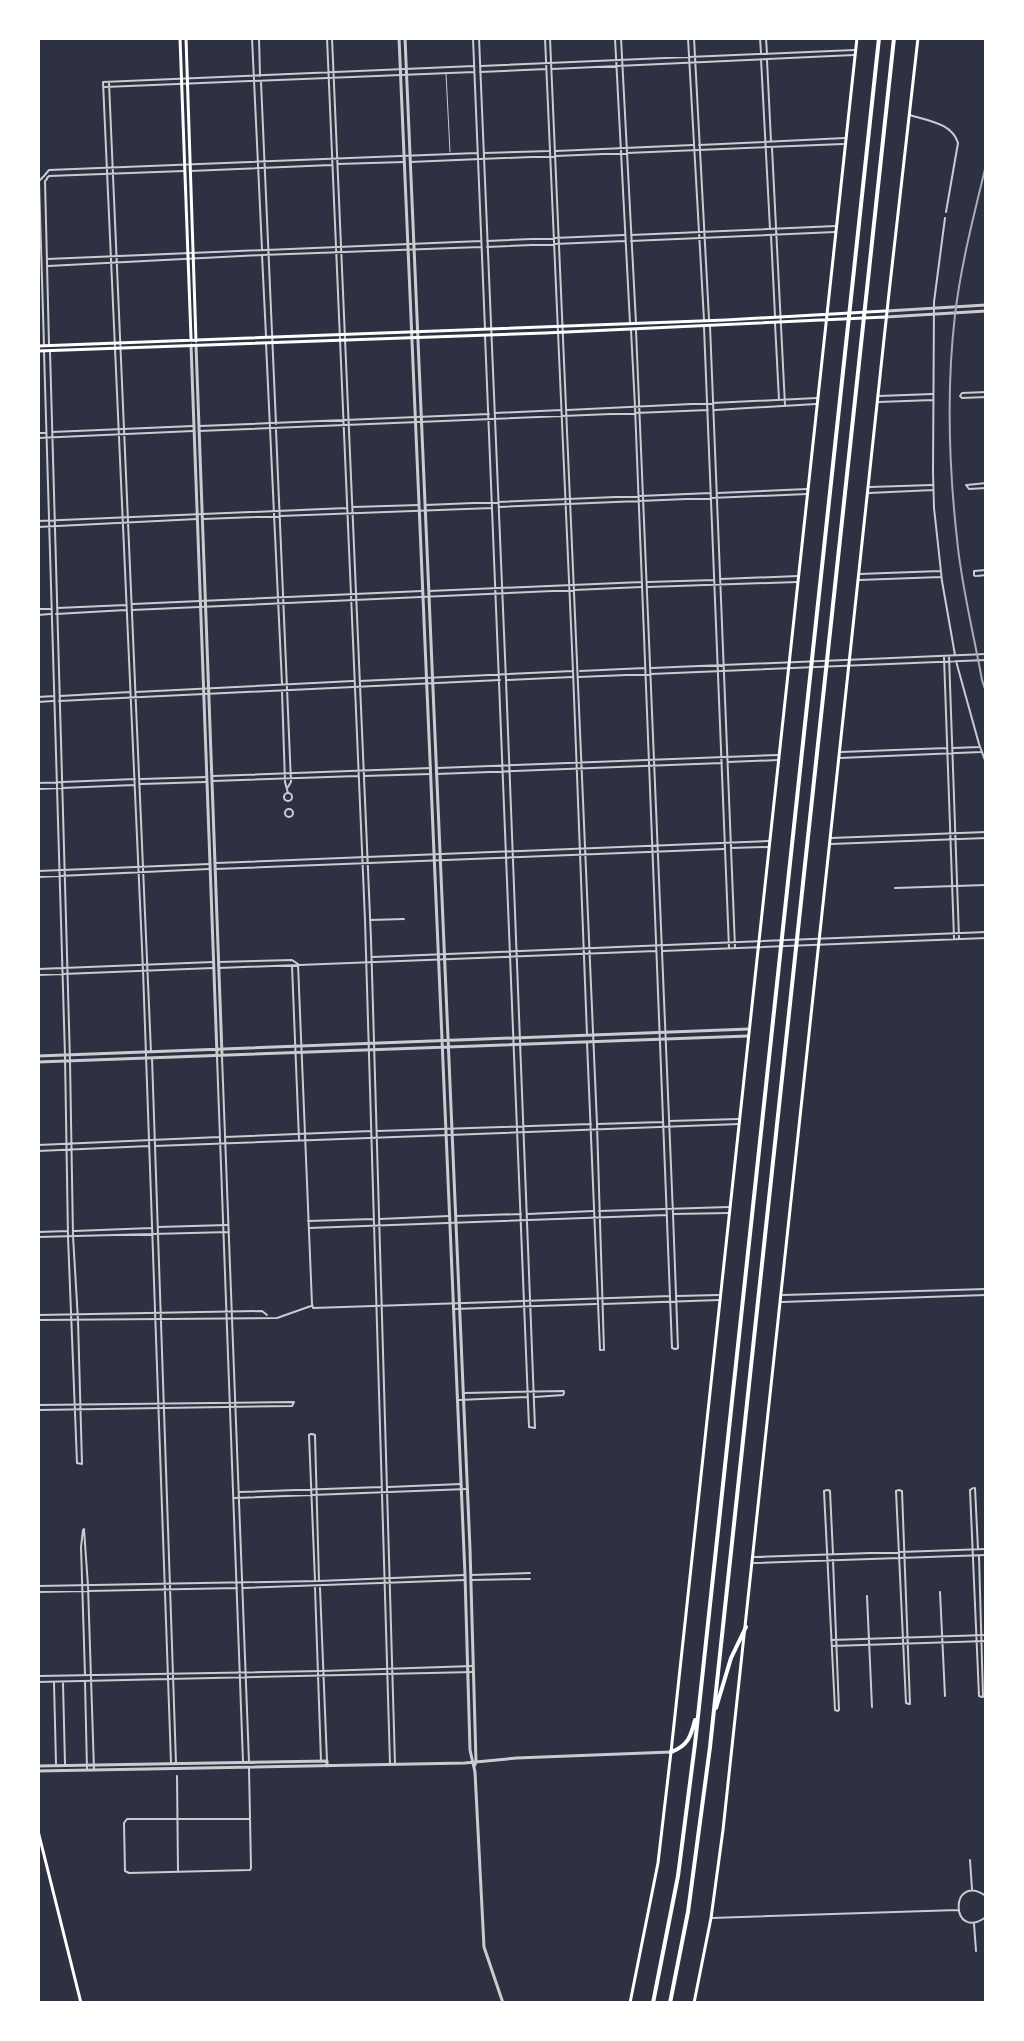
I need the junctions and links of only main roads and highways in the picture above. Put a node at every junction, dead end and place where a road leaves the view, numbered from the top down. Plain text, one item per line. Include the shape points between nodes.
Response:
1 (180, 38) edge
2 (186, 38) edge
3 (857, 38) edge
4 (879, 38) edge
5 (894, 38) edge
6 (918, 38) edge
7 (184, 81) junction
8 (186, 143) junction
9 (188, 205) junction
10 (887, 311) junction
11 (826, 315) junction
12 (886, 317) junction
13 (778, 320) junction
14 (826, 321) junction
15 (633, 326) junction
16 (558, 329) junction
17 (193, 342) junction
18 (47, 348) junction
19 (38, 349) edge
20 (746, 1627) junction
21 (700, 1702) junction
22 (712, 1722) junction
23 (671, 1752) junction
24 (38, 1831) edge
25 (81, 2003) edge
26 (630, 2003) edge
27 (653, 2003) edge
28 (670, 2003) edge
29 (694, 2003) edge

1 - 7 main road
2 - 7 main road
3 - 11 main road
4 - 21 highway
5 - 22 highway
6 - 10 main road
7 - 8 main road
8 - 9 main road
8 - 9 main road
9 - 17 main road
10 - 11 main road
10 - 12 main road
11 - 13 main road
11 - 14 main road
12 - 14 main road
12 - 20 main road
13 - 14 main road
13 - 15 main road
14 - 23 main road
15 - 16 main road
15 - 16 main road
16 - 17 main road
17 - 18 main road
17 - 18 main road
18 - 19 main road
20 - 22 highway
20 - 29 main road via 711,1918
21 - 23 highway via 690,1738
21 - 27 highway via 678,1876
22 - 28 highway via 688,1912
23 - 26 main road via 658,1863
24 - 25 main road

